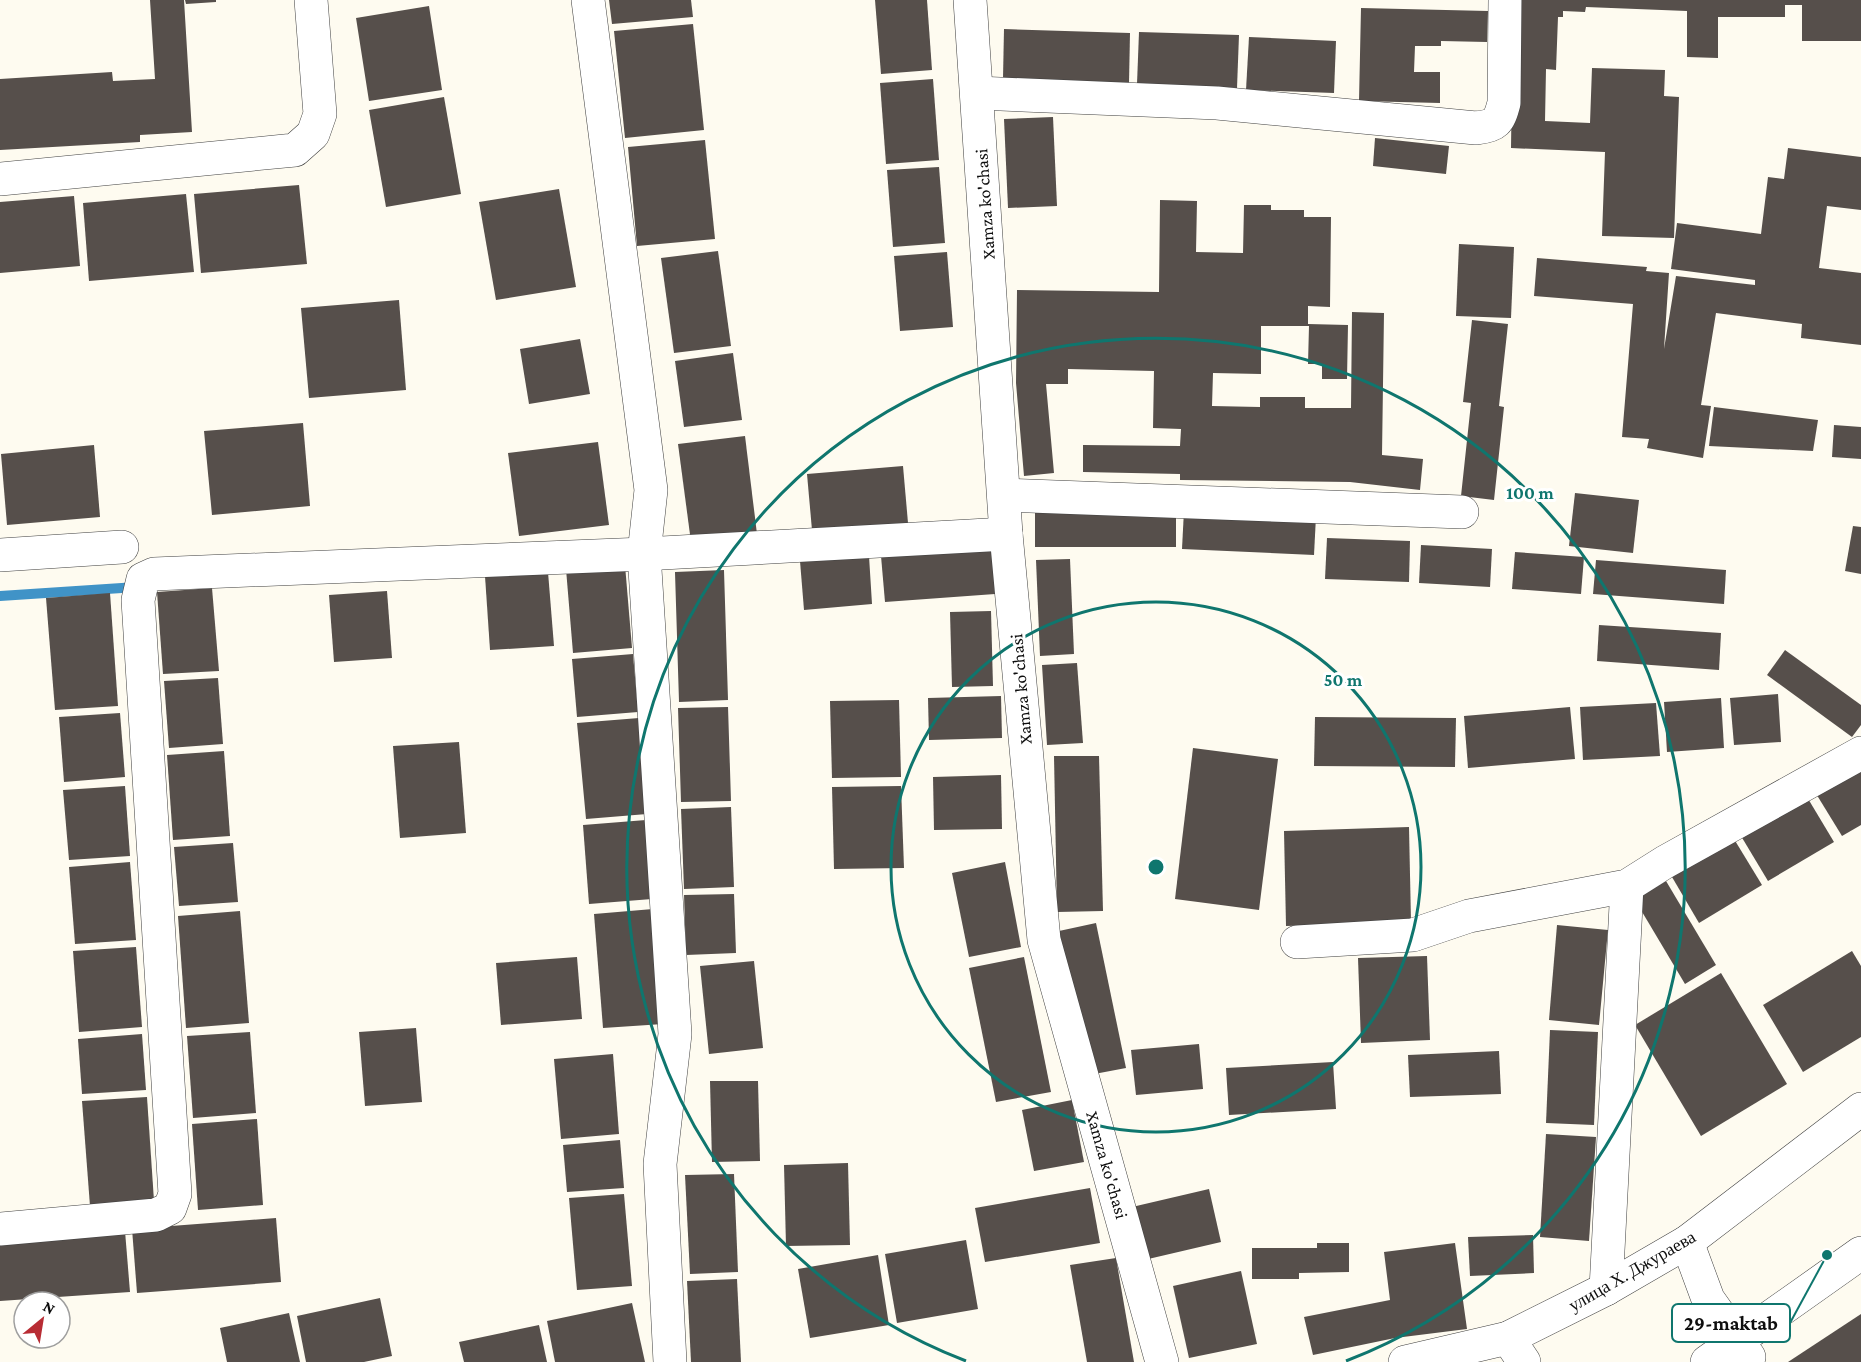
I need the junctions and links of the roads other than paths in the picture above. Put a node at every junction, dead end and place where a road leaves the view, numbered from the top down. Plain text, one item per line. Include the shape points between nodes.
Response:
1 (311, 0) edge
2 (588, 0) edge
3 (970, 0) edge
4 (1505, 0) edge
5 (977, 93) junction
6 (0, 179) edge
7 (1004, 495) junction
8 (1462, 512) dead end
9 (1006, 534) junction
10 (122, 547) dead end
11 (644, 554) junction
12 (0, 555) edge
13 (1861, 753) edge
14 (1628, 886) junction
15 (1297, 942) dead end
16 (1861, 1109) edge
17 (0, 1229) edge
18 (1687, 1242) junction
19 (1861, 1253) edge
20 (1606, 1289) junction
21 (1736, 1344) edge
22 (1516, 1350) edge
23 (670, 1362) edge
24 (1162, 1362) edge
25 (1405, 1362) edge
26 (1707, 1362) edge

1 - 6 street via 320,114 314,134 295,150
2 - 11 street via 651,490
3 - 5 street, Xamza ko'chasi
4 - 5 street via 1504,103 1500,118 1490,126 1476,128 1217,103
5 - 7 street, Xamza ko'chasi
7 - 8 street
7 - 9 street, Xamza ko'chasi
9 - 11 street
9 - 24 street, Xamza ko'chasi via 1044,940
10 - 12 street
11 - 17 street via 154,574 143,579 138,600 175,1194 170,1208 156,1215
11 - 23 street via 675,1034 660,1164
13 - 14 street
14 - 15 street via 1469,916 1413,935
14 - 20 street
16 - 18 street, улица Х. Джураева
18 - 20 street, улица Х. Джураева
18 - 21 street via 1708,1299
19 - 21 street
20 - 22 street, улица Х. Джураева
21 - 26 street
22 - 25 street, улица Х. Джураева

